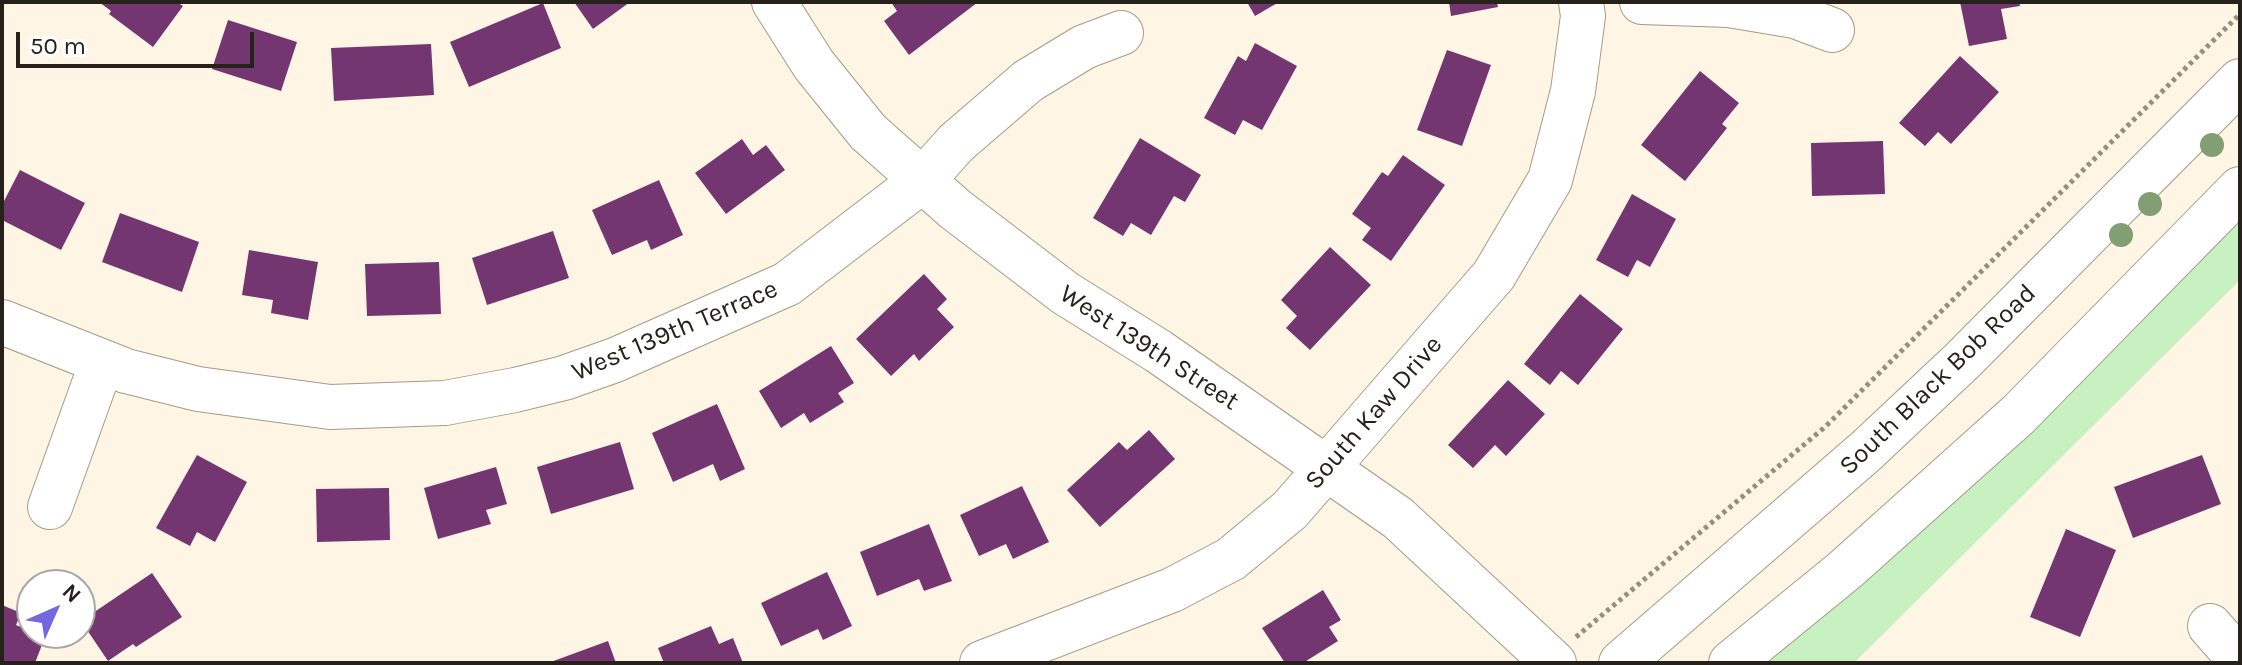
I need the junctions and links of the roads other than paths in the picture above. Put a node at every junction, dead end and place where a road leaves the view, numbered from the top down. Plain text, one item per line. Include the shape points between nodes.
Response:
1 (774, 2) edge
2 (1581, 2) edge
3 (1642, 2) edge
4 (1832, 30) dead end
5 (1121, 33) dead end
6 (2240, 81) edge
7 (923, 180) junction
8 (2240, 189) edge
9 (2, 322) edge
10 (102, 362) junction
11 (1328, 468) junction
12 (50, 507) dead end
13 (2210, 626) dead end
14 (2240, 660) edge
15 (1552, 661) edge
16 (982, 663) edge
17 (1621, 663) edge
18 (1731, 663) edge

1 - 7 street, West 139th Street via 814,65 868,132
2 - 11 street, South Kaw Drive via 1573,91 1550,180 1494,275
3 - 4 street via 1729,5 1795,16
5 - 7 street, West 139th Terrace via 1084,47 1028,81 956,143
6 - 17 street, South Black Bob Road via 1962,361
7 - 10 street, West 139th Terrace via 787,284 615,360 515,390 445,403 330,407 198,389
7 - 11 street, West 139th Street via 1065,293
8 - 18 street via 2018,415 1845,570
9 - 10 street, West 139th Terrace
10 - 12 street
11 - 15 street, West 139th Street via 1398,518
11 - 16 street, South Kaw Drive via 1290,510 1231,559 1172,590
13 - 14 street

